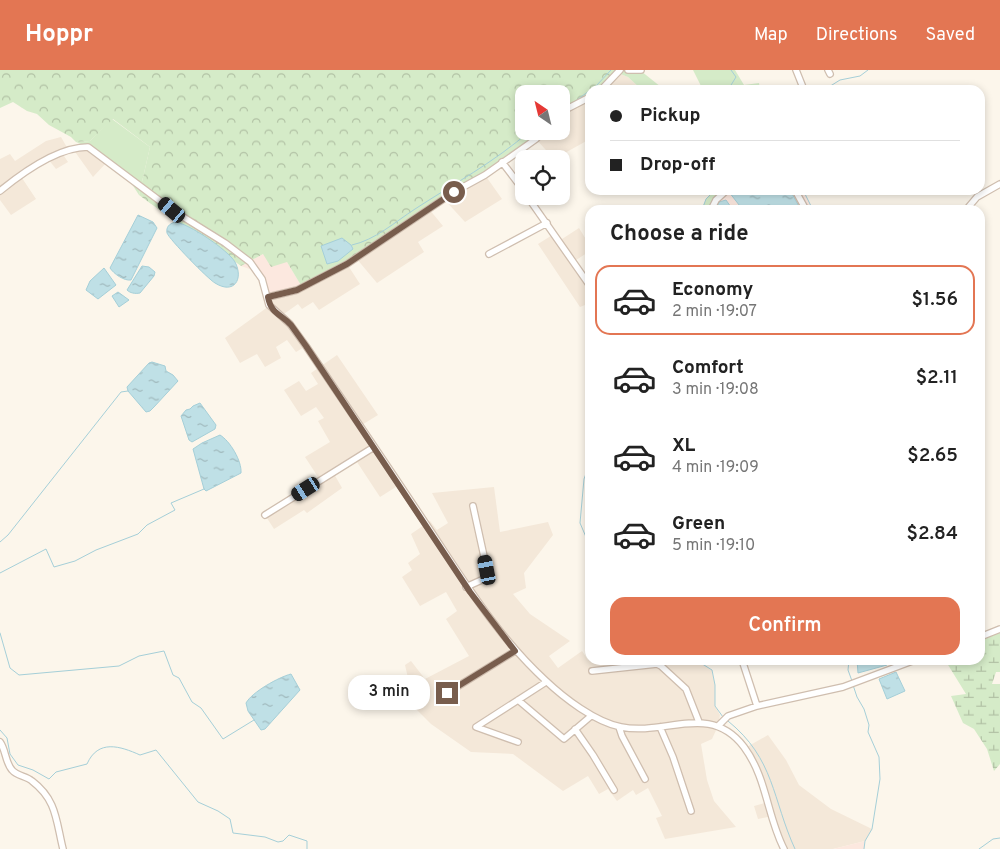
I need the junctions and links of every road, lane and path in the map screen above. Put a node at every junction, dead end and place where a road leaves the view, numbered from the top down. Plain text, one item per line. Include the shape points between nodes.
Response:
1 (620, 70) edge
2 (628, 70) edge
3 (642, 70) edge
4 (796, 70) edge
5 (606, 85) edge
6 (802, 85) edge
7 (585, 100) edge
8 (570, 107) edge
9 (535, 140) edge
10 (502, 162) junction
11 (515, 179) edge
12 (1000, 184) edge
13 (0, 190) edge
14 (985, 192) edge
15 (722, 195) edge
16 (980, 195) edge
17 (534, 205) edge
18 (714, 205) edge
19 (970, 205) edge
20 (547, 223) junction
21 (489, 254) dead end
22 (585, 279) edge
23 (268, 297) junction
24 (374, 447) junction
25 (473, 506) dead end
26 (265, 515) dead end
27 (466, 587) junction
28 (1000, 629) edge
29 (985, 635) edge
30 (515, 651) junction
31 (644, 665) edge
32 (659, 665) edge
33 (744, 665) edge
34 (902, 665) edge
35 (592, 671) dead end
36 (546, 682) junction
37 (447, 693) dead end
38 (518, 700) junction
39 (757, 706) junction
40 (591, 716) junction
41 (699, 722) junction
42 (720, 724) junction
43 (619, 727) junction
44 (660, 727) junction
45 (575, 730) junction
46 (0, 742) edge
47 (518, 742) dead end
48 (645, 779) dead end
49 (614, 790) dead end
50 (691, 811) dead end
51 (63, 849) edge
52 (784, 849) edge

1 - 5 street
2 - 3 street
4 - 6 street
7 - 8 street
9 - 10 street
10 - 11 street
10 - 23 street via 347,264 297,290
12 - 14 street
13 - 23 street via 40,162 88,147 172,210 244,257 258,272
15 - 18 street
16 - 19 street
17 - 20 street
20 - 21 street
20 - 22 street
23 - 24 street via 269,306 290,324
24 - 26 street
24 - 27 street
25 - 27 street via 487,570 486,578
27 - 30 street
28 - 29 street
30 - 36 street
30 - 37 street
31 - 35 street
32 - 41 street via 686,689
33 - 39 street
34 - 39 street via 843,687
36 - 38 street
36 - 40 street
38 - 45 street via 564,739
38 - 47 street via 476,727
39 - 42 street via 728,716
40 - 43 street
40 - 45 street
41 - 42 street
41 - 44 street
42 - 52 street via 744,748 754,765
43 - 44 street via 637,730
43 - 48 street
44 - 50 street
45 - 49 street
46 - 51 street via 13,772 33,781 51,801

